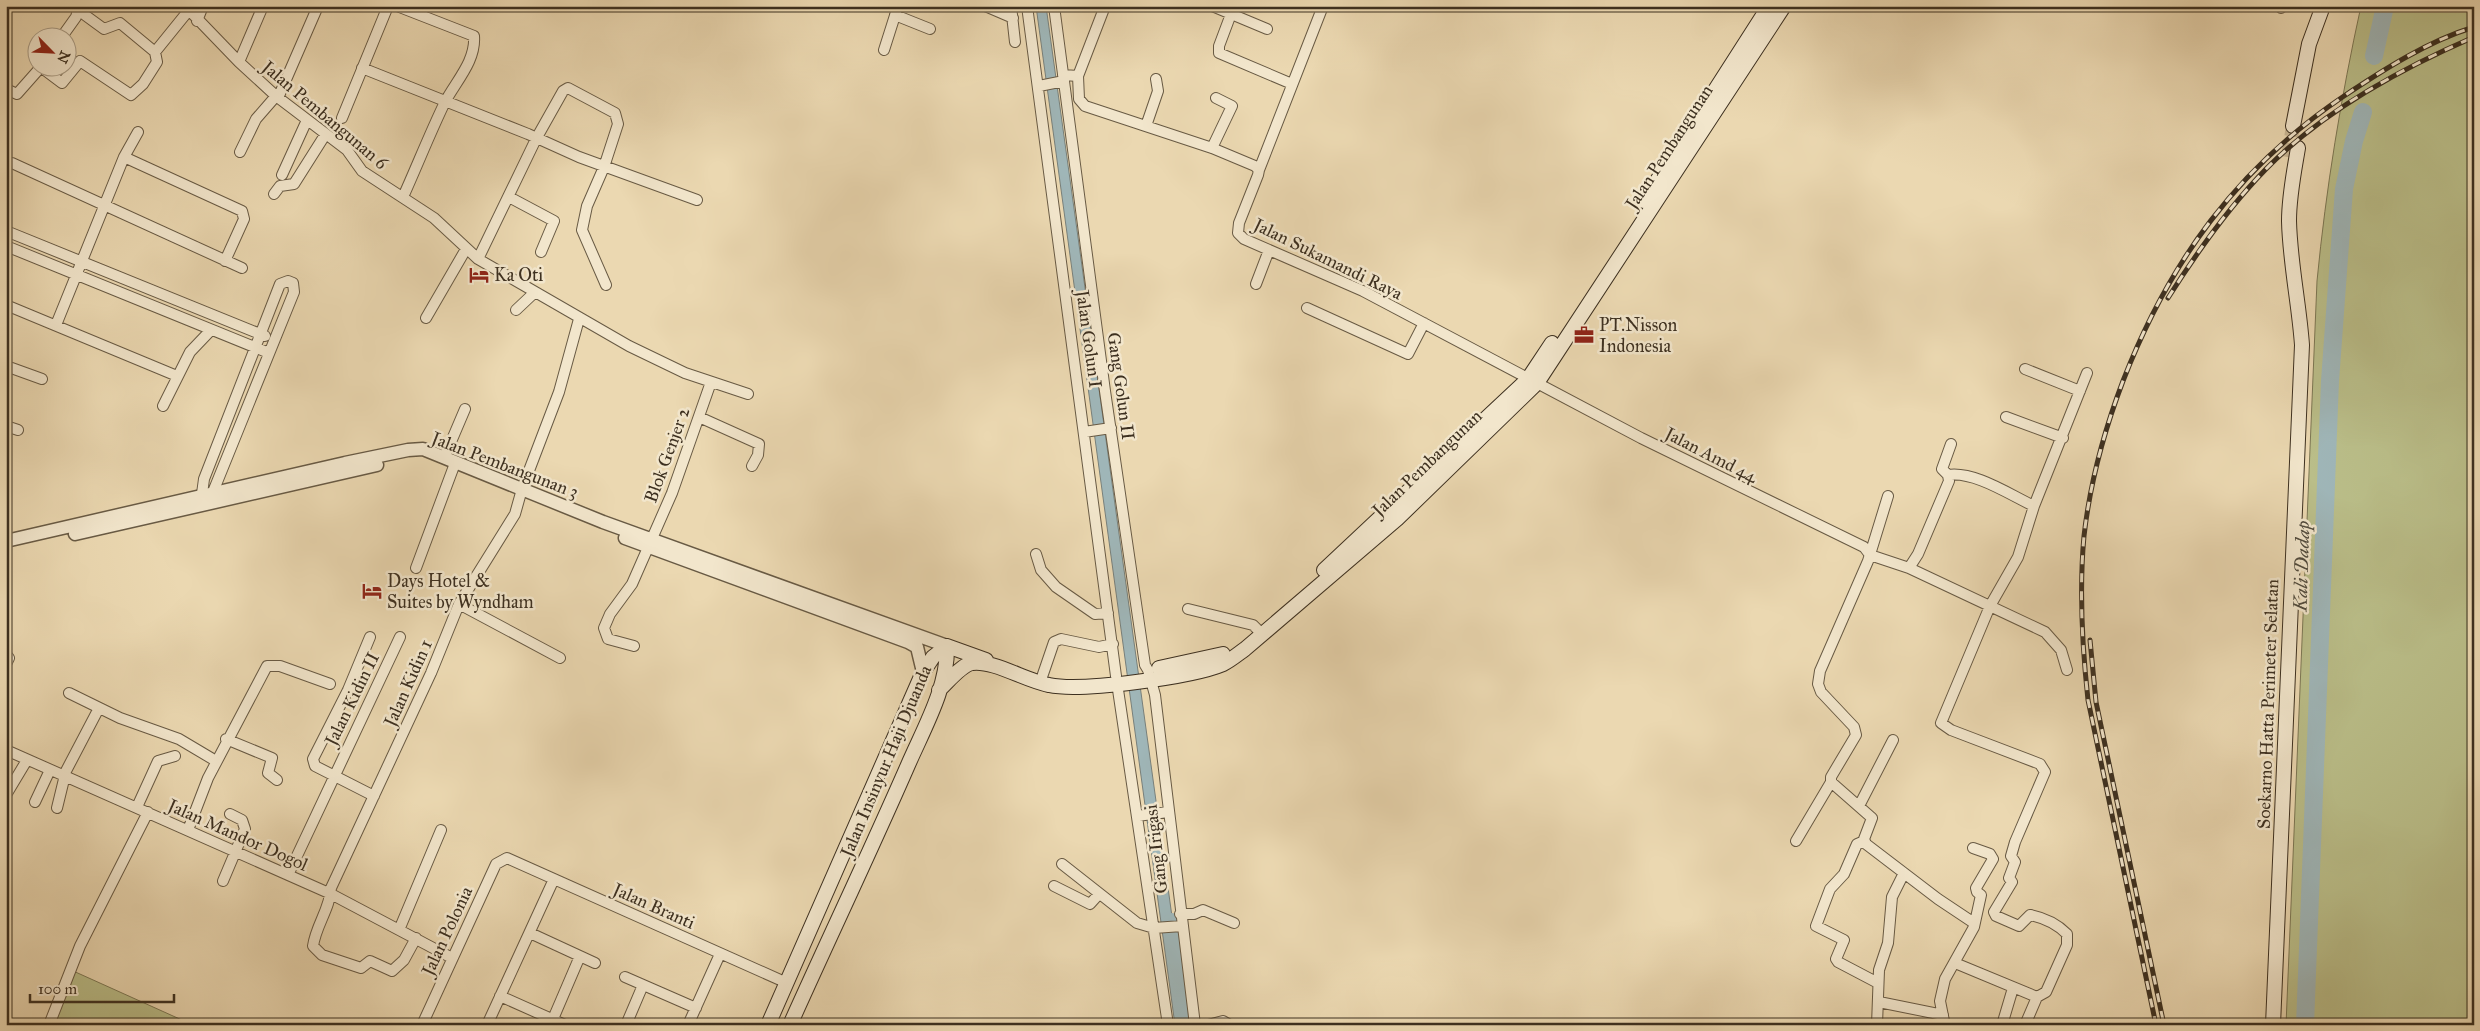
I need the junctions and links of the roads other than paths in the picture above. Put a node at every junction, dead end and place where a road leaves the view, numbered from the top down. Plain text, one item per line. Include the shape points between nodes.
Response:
1 (203, 6) edge
2 (263, 6) edge
3 (318, 6) edge
4 (388, 6) edge
5 (398, 6) edge
6 (985, 6) edge
7 (1011, 6) edge
8 (1027, 6) edge
9 (1054, 6) edge
10 (1105, 6) edge
11 (1212, 6) edge
12 (1323, 6) edge
13 (1769, 6) edge
14 (1784, 6) edge
15 (2322, 6) edge
16 (2332, 6) edge
17 (79, 8) edge
18 (187, 8) edge
19 (897, 11) edge
20 (1231, 14) junction
21 (1013, 18) junction
22 (197, 21) junction
23 (67, 28) edge
24 (930, 29) dead end
25 (1267, 30) dead end
26 (1015, 42) dead end
27 (884, 50) dead end
28 (155, 52) junction
29 (238, 62) junction
30 (78, 64) edge
31 (362, 68) junction
32 (1078, 76) junction
33 (31, 78) edge
34 (55, 78) edge
35 (66, 78) edge
36 (1156, 78) dead end
37 (1061, 80) junction
38 (1292, 84) junction
39 (1040, 86) junction
40 (6, 89) edge
41 (277, 97) junction
42 (1216, 98) dead end
43 (1079, 99) junction
44 (446, 101) junction
45 (1066, 105) junction
46 (342, 118) dead end
47 (307, 120) junction
48 (1146, 126) junction
49 (138, 132) dead end
50 (325, 135) junction
51 (536, 139) junction
52 (1212, 148) junction
53 (240, 152) dead end
54 (2293, 152) tunnel mouth
55 (124, 157) junction
56 (12, 163) dead end
57 (604, 167) junction
58 (1258, 170) junction
59 (282, 175) dead end
60 (274, 194) dead end
61 (509, 196) junction
62 (403, 197) junction
63 (698, 200) dead end
64 (105, 205) junction
65 (6, 231) edge
66 (6, 246) edge
67 (466, 249) junction
68 (1269, 250) junction
69 (540, 252) dead end
70 (478, 259) junction
71 (225, 261) junction
72 (83, 262) junction
73 (242, 268) dead end
74 (78, 274) junction
75 (1256, 284) dead end
76 (606, 285) dead end
77 (534, 293) junction
78 (6, 305) edge
79 (1307, 308) dead end
80 (516, 310) dead end
81 (426, 318) dead end
82 (579, 319) junction
83 (1424, 324) junction
84 (56, 325) junction
85 (211, 330) junction
86 (260, 334) junction
87 (274, 340) junction
88 (255, 347) junction
89 (269, 353) junction
90 (6, 366) edge
91 (2024, 369) dead end
92 (2088, 373) dead end
93 (177, 376) junction
94 (42, 379) dead end
95 (1533, 381) junction
96 (710, 382) junction
97 (2080, 390) junction
98 (748, 394) dead end
99 (163, 406) dead end
100 (465, 409) dead end
101 (700, 417) junction
102 (2006, 417) dead end
103 (6, 426) edge
104 (1109, 429) junction
105 (18, 430) dead end
106 (1088, 431) junction
107 (2063, 438) junction
108 (1951, 444) dead end
109 (445, 456) junction
110 (454, 466) junction
111 (752, 466) dead end
112 (1948, 475) junction
113 (204, 479) junction
114 (521, 493) junction
115 (209, 496) junction
116 (1888, 496) dead end
117 (2034, 506) junction
118 (129, 517) junction
119 (6, 541) edge
120 (650, 543) junction
121 (6, 549) edge
122 (1036, 554) dead end
123 (1870, 555) junction
124 (416, 568) dead end
125 (1909, 568) junction
126 (459, 604) junction
127 (1990, 606) junction
128 (1188, 609) dead end
129 (1108, 613) junction
130 (1258, 630) junction
131 (370, 637) dead end
132 (400, 637) dead end
133 (1113, 644) junction
134 (634, 646) dead end
135 (947, 646) junction
136 (6, 654) edge
137 (560, 658) dead end
138 (6, 664) edge
139 (2067, 670) dead end
140 (923, 672) junction
141 (1148, 675) junction
142 (1042, 677) junction
143 (1119, 679) junction
144 (330, 684) dead end
145 (939, 690) junction
146 (70, 693) dead end
147 (99, 708) junction
148 (226, 739) junction
149 (1893, 740) dead end
150 (6, 750) edge
151 (175, 756) dead end
152 (27, 760) junction
153 (216, 761) junction
154 (50, 770) junction
155 (334, 775) junction
156 (66, 776) junction
157 (277, 780) dead end
158 (1831, 782) junction
159 (876, 783) junction
160 (896, 792) junction
161 (6, 795) edge
162 (374, 796) junction
163 (35, 802) dead end
164 (1859, 806) junction
165 (137, 807) junction
166 (57, 808) dead end
167 (148, 812) junction
168 (1164, 812) junction
169 (230, 814) dead end
170 (1141, 815) junction
171 (188, 830) junction
172 (441, 830) dead end
173 (1796, 840) dead end
174 (1864, 841) junction
175 (1973, 848) dead end
176 (236, 852) junction
177 (508, 858) joint
178 (1062, 864) dead end
179 (1904, 873) junction
180 (288, 875) junction
181 (554, 879) junction
182 (224, 881) dead end
183 (1054, 886) dead end
184 (330, 894) junction
185 (1099, 894) junction
186 (1180, 914) junction
187 (1234, 923) dead end
188 (1974, 923) junction
189 (1178, 927) junction
190 (1158, 928) junction
191 (399, 930) junction
192 (530, 933) junction
193 (416, 938) junction
194 (720, 954) junction
195 (580, 956) junction
196 (452, 958) junction
197 (595, 963) dead end
198 (1955, 963) junction
199 (625, 977) dead end
200 (787, 983) junction
201 (1878, 983) junction
202 (643, 985) junction
203 (2013, 988) junction
204 (500, 996) junction
205 (2037, 997) junction
206 (1880, 1002) junction
207 (696, 1008) junction
208 (552, 1020) junction
209 (1942, 1020) edge
210 (49, 1025) edge
211 (422, 1025) edge
212 (487, 1025) edge
213 (565, 1025) edge
214 (626, 1025) edge
215 (688, 1025) edge
216 (768, 1025) edge
217 (790, 1025) edge
218 (1168, 1025) edge
219 (1195, 1025) edge
220 (1208, 1025) edge
221 (1230, 1025) edge
222 (1877, 1025) edge
223 (2002, 1025) edge
224 (2025, 1025) edge
225 (2273, 1025) edge

1 - 22 street
2 - 29 street
3 - 41 street
4 - 31 street
5 - 44 street via 474,36 475,47
6 - 21 street
7 - 21 street
8 - 39 street, Jalan Golun I
9 - 37 street, Gang Golun II
10 - 32 street
11 - 20 street
12 - 38 street
13 - 95 main road, Jalan Pembangunan
14 - 95 main road, Jalan Pembangunan
15 - 16 main road via 2309,44 2298,123 2318,45
17 - 23 street
17 - 28 street via 104,29 120,23
18 - 22 street, Jalan Pembangunan 6
18 - 28 street
19 - 24 street
19 - 27 street
20 - 25 street
20 - 38 street via 1219,53
21 - 26 street
22 - 29 street, Jalan Pembangunan 6
28 - 30 street via 157,62 131,95 80,62
29 - 41 street, Jalan Pembangunan 6
31 - 44 street
31 - 46 street
32 - 37 street
32 - 43 street
33 - 40 street via 16,94
34 - 35 street via 62,83
36 - 48 street via 1158,91
37 - 39 street
37 - 45 street, Gang Golun II
38 - 58 street
39 - 106 street, Jalan Golun I
41 - 47 street, Jalan Pembangunan 6
41 - 53 street via 256,119
42 - 52 street via 1232,106
43 - 45 street
43 - 48 street via 1085,106
44 - 51 street
44 - 62 street
45 - 104 street, Gang Golun II
47 - 50 street, Jalan Pembangunan 6
47 - 59 street
48 - 52 street
49 - 55 street
50 - 60 street via 294,184 280,186
50 - 62 street, Jalan Pembangunan 6 via 347,150 362,171
51 - 57 street
51 - 57 street via 563,91 568,88 615,113 618,124
51 - 61 street
52 - 58 street
54 - 225 main road, Soekarno Hatta Perimeter Selatan via 2282,199 2282,256 2300,385
55 - 64 street
55 - 71 street via 242,211 244,219
56 - 64 street
57 - 63 street
57 - 76 street via 587,206 582,230
58 - 68 street, Jalan Sukamandi Raya via 1238,233
61 - 69 street via 554,221
61 - 70 street
62 - 67 street, Jalan Pembangunan 6 via 434,218
64 - 71 street
64 - 72 street
65 - 72 street
66 - 74 street
67 - 70 street, Jalan Pembangunan 6
67 - 81 street
68 - 75 street
68 - 83 street, Jalan Sukamandi Raya via 1362,291
70 - 77 street, Jalan Pembangunan 6
71 - 73 street
72 - 74 street
72 - 86 street
74 - 84 street
74 - 85 street
77 - 80 street
77 - 82 street, Jalan Pembangunan 6
78 - 84 street
79 - 83 street via 1408,354
82 - 96 street, Jalan Pembangunan 6 via 685,373
82 - 114 street, Jalan Kidin 1 via 559,392
83 - 95 street, Jalan Sukamandi Raya
84 - 93 street
85 - 88 street
85 - 93 street via 190,352
86 - 87 street
86 - 87 street via 280,284 293,283 294,292
86 - 88 street
87 - 89 street
88 - 89 street
88 - 113 street
89 - 115 street
90 - 94 street
91 - 97 street
92 - 97 street
93 - 99 street
95 - 123 street, Jalan Amd 44 via 1864,547
95 - 130 main road, Jalan Pembangunan
95 - 141 main road, Jalan Pembangunan via 1397,519 1245,649 1223,664 1198,671
96 - 98 street, Jalan Pembangunan 6
96 - 101 street, Blok Genjer 2
97 - 107 street
100 - 109 street
101 - 111 street via 758,444 758,454
101 - 120 street, Blok Genjer 2
102 - 107 street
103 - 105 street
104 - 106 street
104 - 141 street, Gang Golun II
106 - 129 street, Jalan Golun I
107 - 117 street
108 - 112 street via 1942,469
109 - 114 street, Jalan Pembangunan 3
109 - 115 street, Jalan Pembangunan 3 via 423,449 408,450
110 - 114 street, Jalan Pembangunan 3
110 - 115 street, Jalan Pembangunan 3 via 412,456
110 - 124 street
112 - 117 street via 1973,477
112 - 125 street via 1949,481
113 - 115 street
113 - 115 street
114 - 120 street, Jalan Pembangunan 3
114 - 126 street, Jalan Kidin 1 via 515,514
115 - 118 street, Jalan Pembangunan 3
116 - 123 street
117 - 127 street via 2018,557
118 - 119 street, Jalan Pembangunan 3
118 - 121 street, Jalan Pembangunan 3
120 - 134 street, Blok Genjer 2 via 632,584 604,628 608,639
120 - 135 street, Jalan Pembangunan 3
120 - 140 street, Jalan Pembangunan 3 via 908,642 917,647
122 - 129 street via 1041,570 1056,587 1096,614
123 - 125 street, Jalan Amd 44
123 - 158 street via 1820,671 1818,684 1821,692 1854,727 1856,735
125 - 127 street, Jalan Amd 44
126 - 137 street
126 - 162 street, Jalan Kidin 1
127 - 139 street, Jalan Amd 44 via 2045,632 2061,650
127 - 205 street via 1941,723 2044,768 2013,848 2011,856 2015,862 2009,878 2012,882 1994,914 2019,926 2030,914 2056,924 2067,934 2067,945 2046,992
128 - 130 street via 1253,625
129 - 133 street, Jalan Golun I
130 - 141 main road, Jalan Pembangunan via 1220,656
131 - 155 street via 348,690 313,759 315,766
132 - 155 street, Jalan Kidin II
133 - 142 street via 1099,647 1061,639 1054,642
133 - 143 street, Jalan Golun I
135 - 140 main road, Jalan Insinyur Haji Djuanda via 933,657
135 - 142 main road, Jalan Pembangunan
135 - 145 main road, Jalan Insinyur Haji Djuanda via 946,670
136 - 138 street via 9,658
140 - 159 main road, Jalan Insinyur Haji Djuanda
141 - 143 main road, Jalan Pembangunan
141 - 168 street, Gang Irigasi
142 - 143 main road, Jalan Pembangunan via 1070,682
143 - 145 main road, Jalan Pembangunan via 1074,688 1049,685 993,666 973,663
143 - 170 street, Jalan Golun I
144 - 148 street via 280,666 267,666
145 - 160 main road, Jalan Insinyur Haji Djuanda
146 - 147 street
147 - 153 street via 179,739
147 - 156 street via 79,743
148 - 153 street
148 - 157 street via 272,758 268,773
149 - 164 street
150 - 152 street, Jalan Mandor Dogol
151 - 165 street via 158,761
152 - 154 street, Jalan Mandor Dogol
152 - 161 street
153 - 171 street
154 - 156 street, Jalan Mandor Dogol
154 - 163 street
155 - 162 street
155 - 180 street, Jalan Kidin II
156 - 165 street, Jalan Mandor Dogol
156 - 166 street
158 - 164 street
158 - 173 street
159 - 160 main road via 887,793
159 - 200 main road, Jalan Insinyur Haji Djuanda
160 - 217 main road, Jalan Insinyur Haji Djuanda
162 - 184 street, Jalan Kidin 1
164 - 174 street via 1872,818
165 - 167 street, Jalan Mandor Dogol
167 - 171 street, Jalan Mandor Dogol
167 - 210 street via 80,946
168 - 170 street
168 - 186 street, Gang Irigasi
169 - 176 street via 242,820 245,828
170 - 190 street, Jalan Golun I
171 - 176 street, Jalan Mandor Dogol
172 - 191 street
174 - 179 street
174 - 201 street via 1857,844 1844,874 1830,889 1816,924 1817,928 1844,940 1836,959 1838,962
175 - 188 street via 1990,854 1993,859 1976,888 1981,895
176 - 180 street, Jalan Mandor Dogol
176 - 182 street
177 - 181 street, Jalan Branti
177 - 196 street, Jalan Polonia via 496,864
178 - 185 street
179 - 188 street
179 - 201 street via 1892,897 1888,942
180 - 184 street, Jalan Mandor Dogol
181 - 192 street
181 - 194 street, Jalan Branti
183 - 185 street via 1090,904
184 - 191 street, Jalan Mandor Dogol
184 - 193 street, Jalan Kidin 1 via 313,946 322,955 360,968 370,961 392,971 404,960
185 - 190 street via 1137,923
186 - 187 street via 1203,910
186 - 189 street, Gang Irigasi
188 - 198 street
189 - 190 street
189 - 219 street, Gang Irigasi
190 - 218 street, Jalan Golun I
191 - 193 street, Jalan Mandor Dogol
192 - 195 street
192 - 204 street
193 - 196 street, Jalan Mandor Dogol
194 - 200 street, Jalan Branti
194 - 207 street
195 - 197 street
195 - 208 street
196 - 211 street, Jalan Polonia
198 - 203 street
198 - 209 street via 1945,979 1940,1001
199 - 202 street
200 - 216 main road, Jalan Insinyur Haji Djuanda
201 - 206 street
202 - 207 street
202 - 214 street
203 - 205 street
203 - 223 street
204 - 208 street
204 - 212 street
205 - 224 street
206 - 209 street
206 - 222 street
207 - 215 street
208 - 213 street
220 - 221 street via 1223,1021

